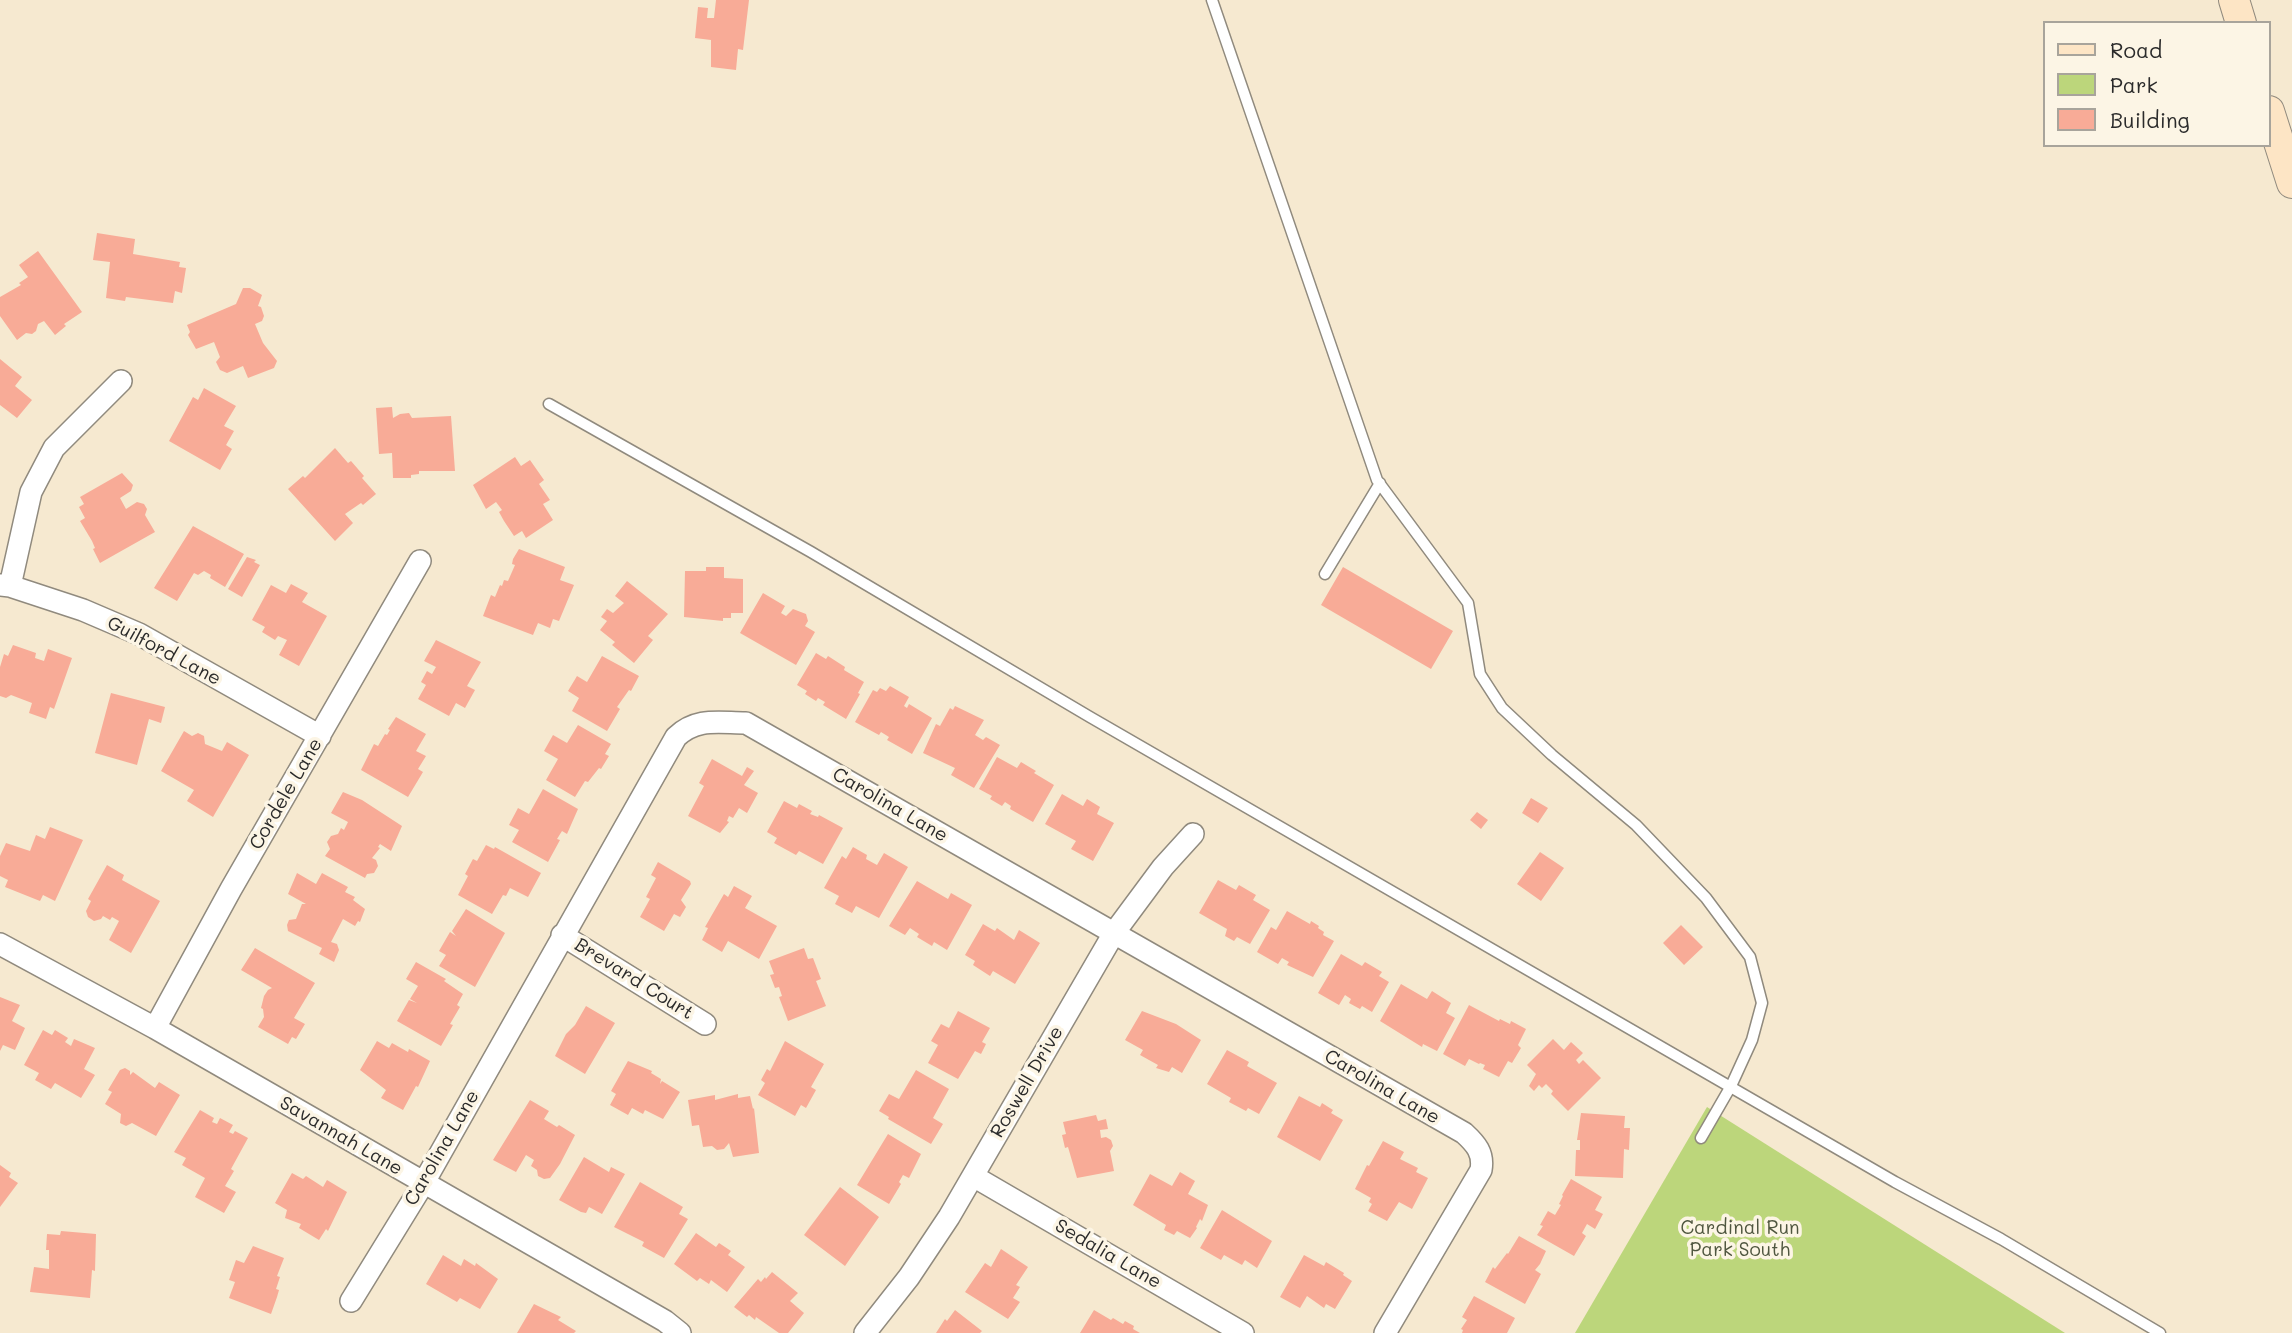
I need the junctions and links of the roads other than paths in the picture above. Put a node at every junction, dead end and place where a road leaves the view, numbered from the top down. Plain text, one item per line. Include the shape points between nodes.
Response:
1 (1212, 0) edge
2 (2234, 0) edge
3 (2240, 21) edge
4 (2271, 117) edge
5 (2292, 183) edge
6 (121, 381) dead end
7 (549, 404) dead end
8 (1380, 483) junction
9 (420, 561) dead end
10 (1325, 574) dead end
11 (5, 585) edge
12 (320, 736) junction
13 (1193, 834) dead end
14 (1114, 933) junction
15 (562, 935) junction
16 (0, 944) edge
17 (705, 1024) dead end
18 (155, 1028) junction
19 (1731, 1086) junction
20 (1701, 1138) dead end
21 (973, 1176) junction
22 (423, 1184) junction
23 (351, 1301) dead end
24 (680, 1333) edge
25 (865, 1333) edge
26 (1243, 1333) edge
27 (1385, 1333) edge
28 (2160, 1333) edge

1 - 8 lane
2 - 3 main road
4 - 5 main road
6 - 11 street via 54,447 31,492
7 - 19 lane
8 - 10 lane
8 - 19 lane via 1468,603 1480,674 1502,708 1636,825 1706,898 1750,957 1762,1003 1752,1040
9 - 12 street, Cordele Lane
11 - 12 street, Guilford Lane via 139,634
12 - 18 street, Cordele Lane
13 - 14 street, Roswell Drive
14 - 15 street, Carolina Lane via 746,723 714,721 696,723 676,737
14 - 21 street, Roswell Drive
14 - 27 street, Carolina Lane via 1464,1133 1480,1152 1482,1161 1474,1185
15 - 17 street, Brevard Court
15 - 22 street, Carolina Lane
16 - 18 street, Savannah Lane
18 - 22 street, Savannah Lane
19 - 20 lane
19 - 28 lane
21 - 25 street, Roswell Drive via 909,1277
21 - 26 street, Sedalia Lane
22 - 23 street, Carolina Lane
22 - 24 street, Savannah Lane

